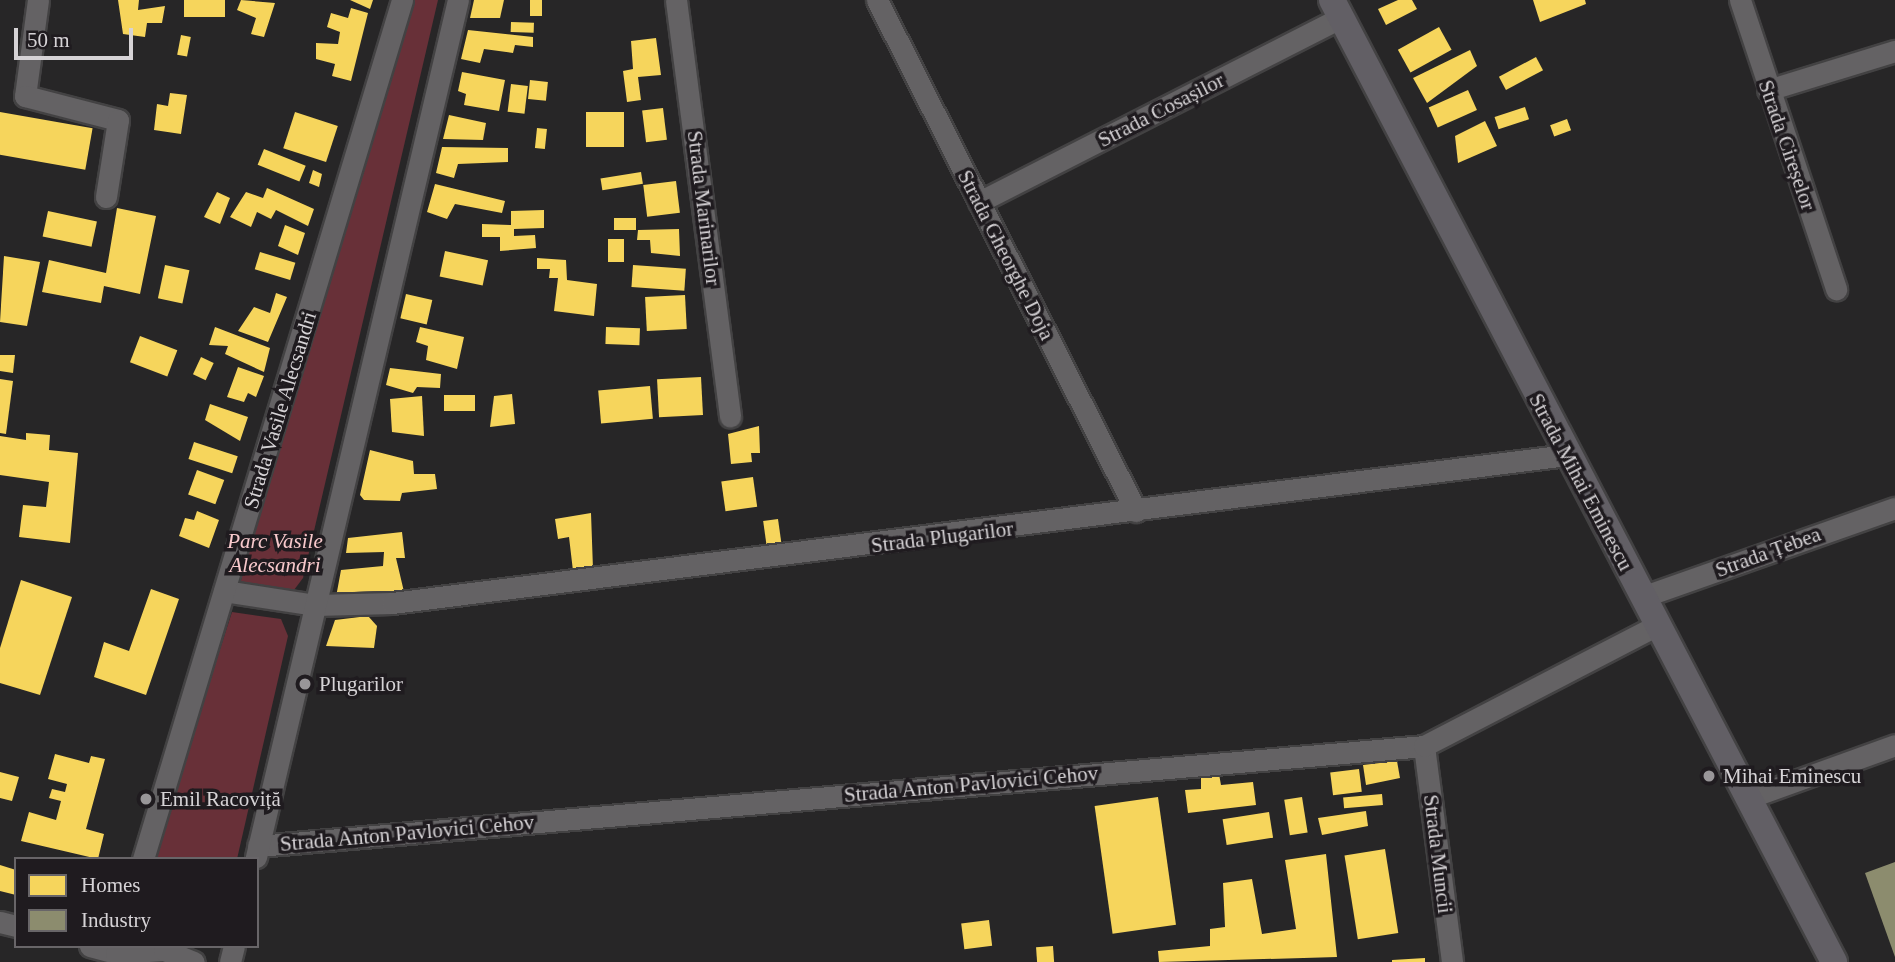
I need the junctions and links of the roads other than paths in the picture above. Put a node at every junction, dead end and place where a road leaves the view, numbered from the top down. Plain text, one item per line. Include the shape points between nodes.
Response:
1 (38, 0) edge
2 (402, 0) edge
3 (458, 0) edge
4 (676, 0) edge
5 (877, 0) edge
6 (1740, 0) edge
7 (1337, 9) edge
8 (1895, 51) edge
9 (1768, 90) junction
10 (106, 197) dead end
11 (979, 202) junction
12 (1836, 289) dead end
13 (730, 417) dead end
14 (1567, 455) junction
15 (1895, 508) edge
16 (1136, 511) junction
17 (224, 591) junction
18 (1642, 597) junction
19 (316, 605) junction
20 (1657, 625) junction
21 (1895, 745) edge
22 (1424, 746) junction
23 (1748, 798) junction
24 (256, 852) edge
25 (144, 857) edge
26 (96, 948) edge
27 (116, 954) edge
28 (194, 962) edge
29 (1452, 962) edge
30 (1834, 962) edge

1 - 10 street via 25,96 118,120
2 - 17 street, Strada Vasile Alecsandri
3 - 19 street
4 - 13 street, Strada Marinarilor
5 - 11 street, Strada Gheorghe Doja
6 - 9 street, Strada Cireșelor
7 - 11 street, Strada Cosașilor
7 - 14 main road, Strada Mihai Eminescu
8 - 9 street
9 - 12 street, Strada Cireșelor
11 - 16 street, Strada Gheorghe Doja
14 - 16 street, Strada Plugarilor
14 - 18 main road, Strada Mihai Eminescu
15 - 18 street, Strada Țebea
16 - 19 street, Strada Plugarilor via 392,603
17 - 19 street, Strada Plugarilor
17 - 25 street, Strada Vasile Alecsandri
18 - 20 main road, Strada Mihai Eminescu
19 - 24 street
20 - 22 street, Strada Anton Pavlovici Cehov
20 - 23 main road, Strada Mihai Eminescu
21 - 23 street
22 - 24 street, Strada Anton Pavlovici Cehov
22 - 29 street, Strada Muncii
23 - 30 main road, Strada Mihai Eminescu
26 - 27 street
27 - 28 street via 164,950

